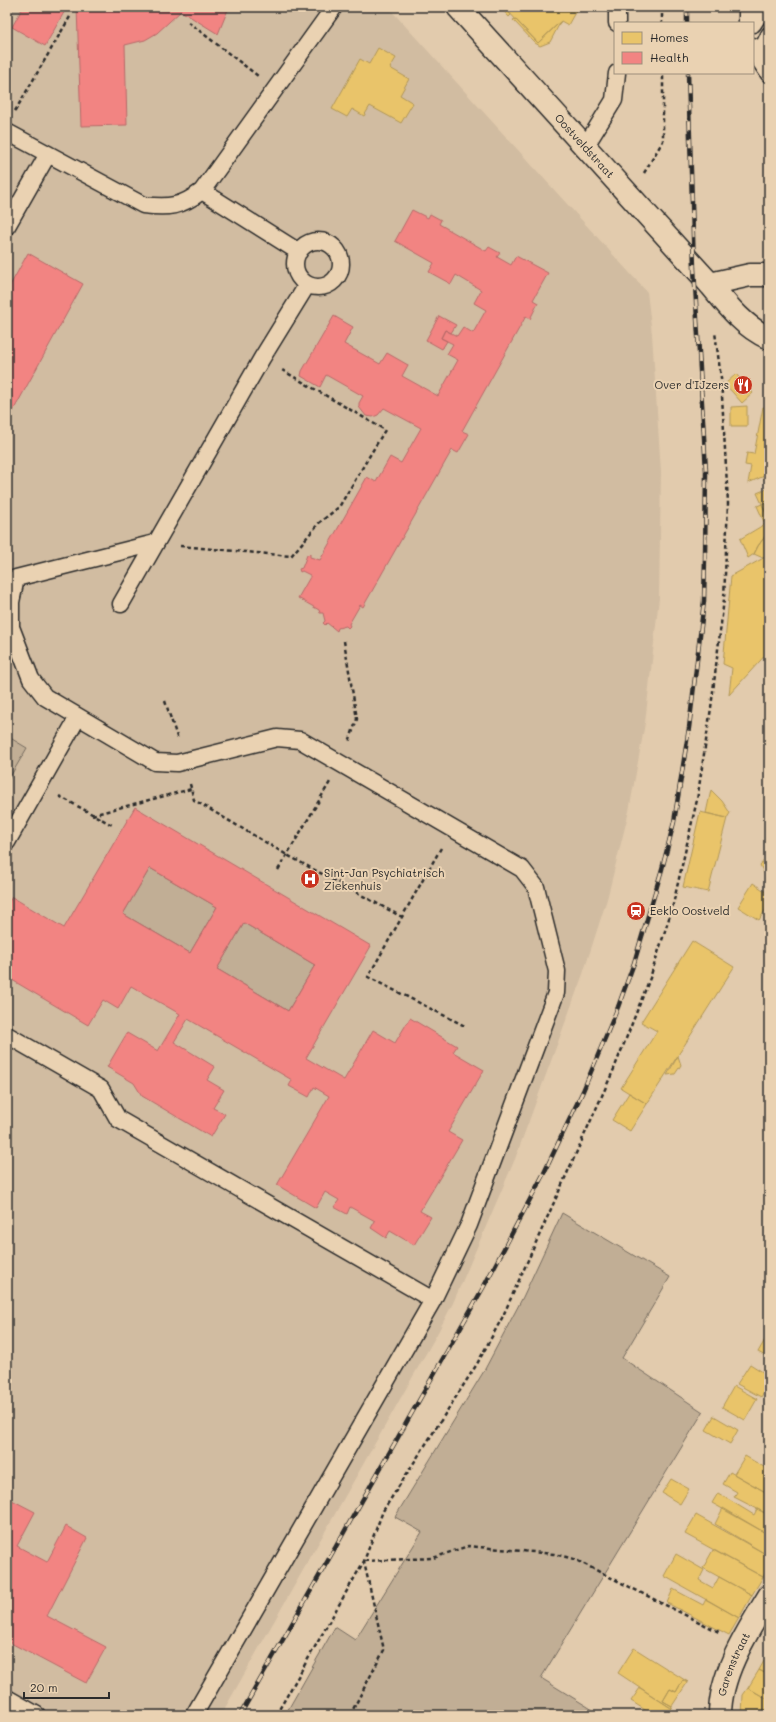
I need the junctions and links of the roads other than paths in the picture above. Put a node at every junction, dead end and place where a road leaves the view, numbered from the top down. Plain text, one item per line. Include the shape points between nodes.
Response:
1 (334, 7) edge
2 (458, 7) edge
3 (617, 7) edge
4 (747, 7) edge
5 (764, 7) edge
6 (617, 22) edge
7 (747, 22) edge
8 (754, 22) edge
9 (769, 35) edge
10 (756, 52) edge
11 (617, 74) edge
12 (769, 74) edge
13 (9, 125) edge
14 (585, 147) junction
15 (48, 154) junction
16 (202, 191) junction
17 (7, 226) edge
18 (298, 252) junction
19 (769, 275) edge
20 (710, 284) junction
21 (306, 285) junction
22 (769, 338) edge
23 (155, 543) junction
24 (11, 576) edge
25 (120, 604) dead end
26 (78, 717) junction
27 (7, 842) edge
28 (7, 1035) edge
29 (433, 1300) junction
30 (769, 1596) edge
31 (7, 1698) edge
32 (37, 1715) edge
33 (194, 1715) edge
34 (720, 1715) edge

1 - 16 lane
2 - 14 street, Oostveldstraat
3 - 6 lane
4 - 7 lane
5 - 8 lane
9 - 10 lane
10 - 12 lane
11 - 14 lane via 614,100
13 - 15 lane
14 - 20 street, Oostveldstraat
15 - 16 lane via 143,205 166,208 188,202
15 - 17 lane
16 - 18 lane
18 - 21 lane via 295,266 297,274
18 - 21 lane via 310,243 325,242 333,245 341,259 340,275 335,281 321,288
19 - 20 street via 750,275
20 - 22 street, Oostveldstraat via 734,314
21 - 23 lane
23 - 24 lane
23 - 25 lane
24 - 26 lane via 11,627 31,678 45,697
26 - 27 lane
26 - 29 lane via 155,762 177,763 277,738 300,740 522,869 536,887 557,971 556,993 469,1225
28 - 29 lane via 101,1089 118,1119
29 - 33 lane
30 - 34 street, Garenstraat via 741,1643 720,1698
31 - 32 lane

